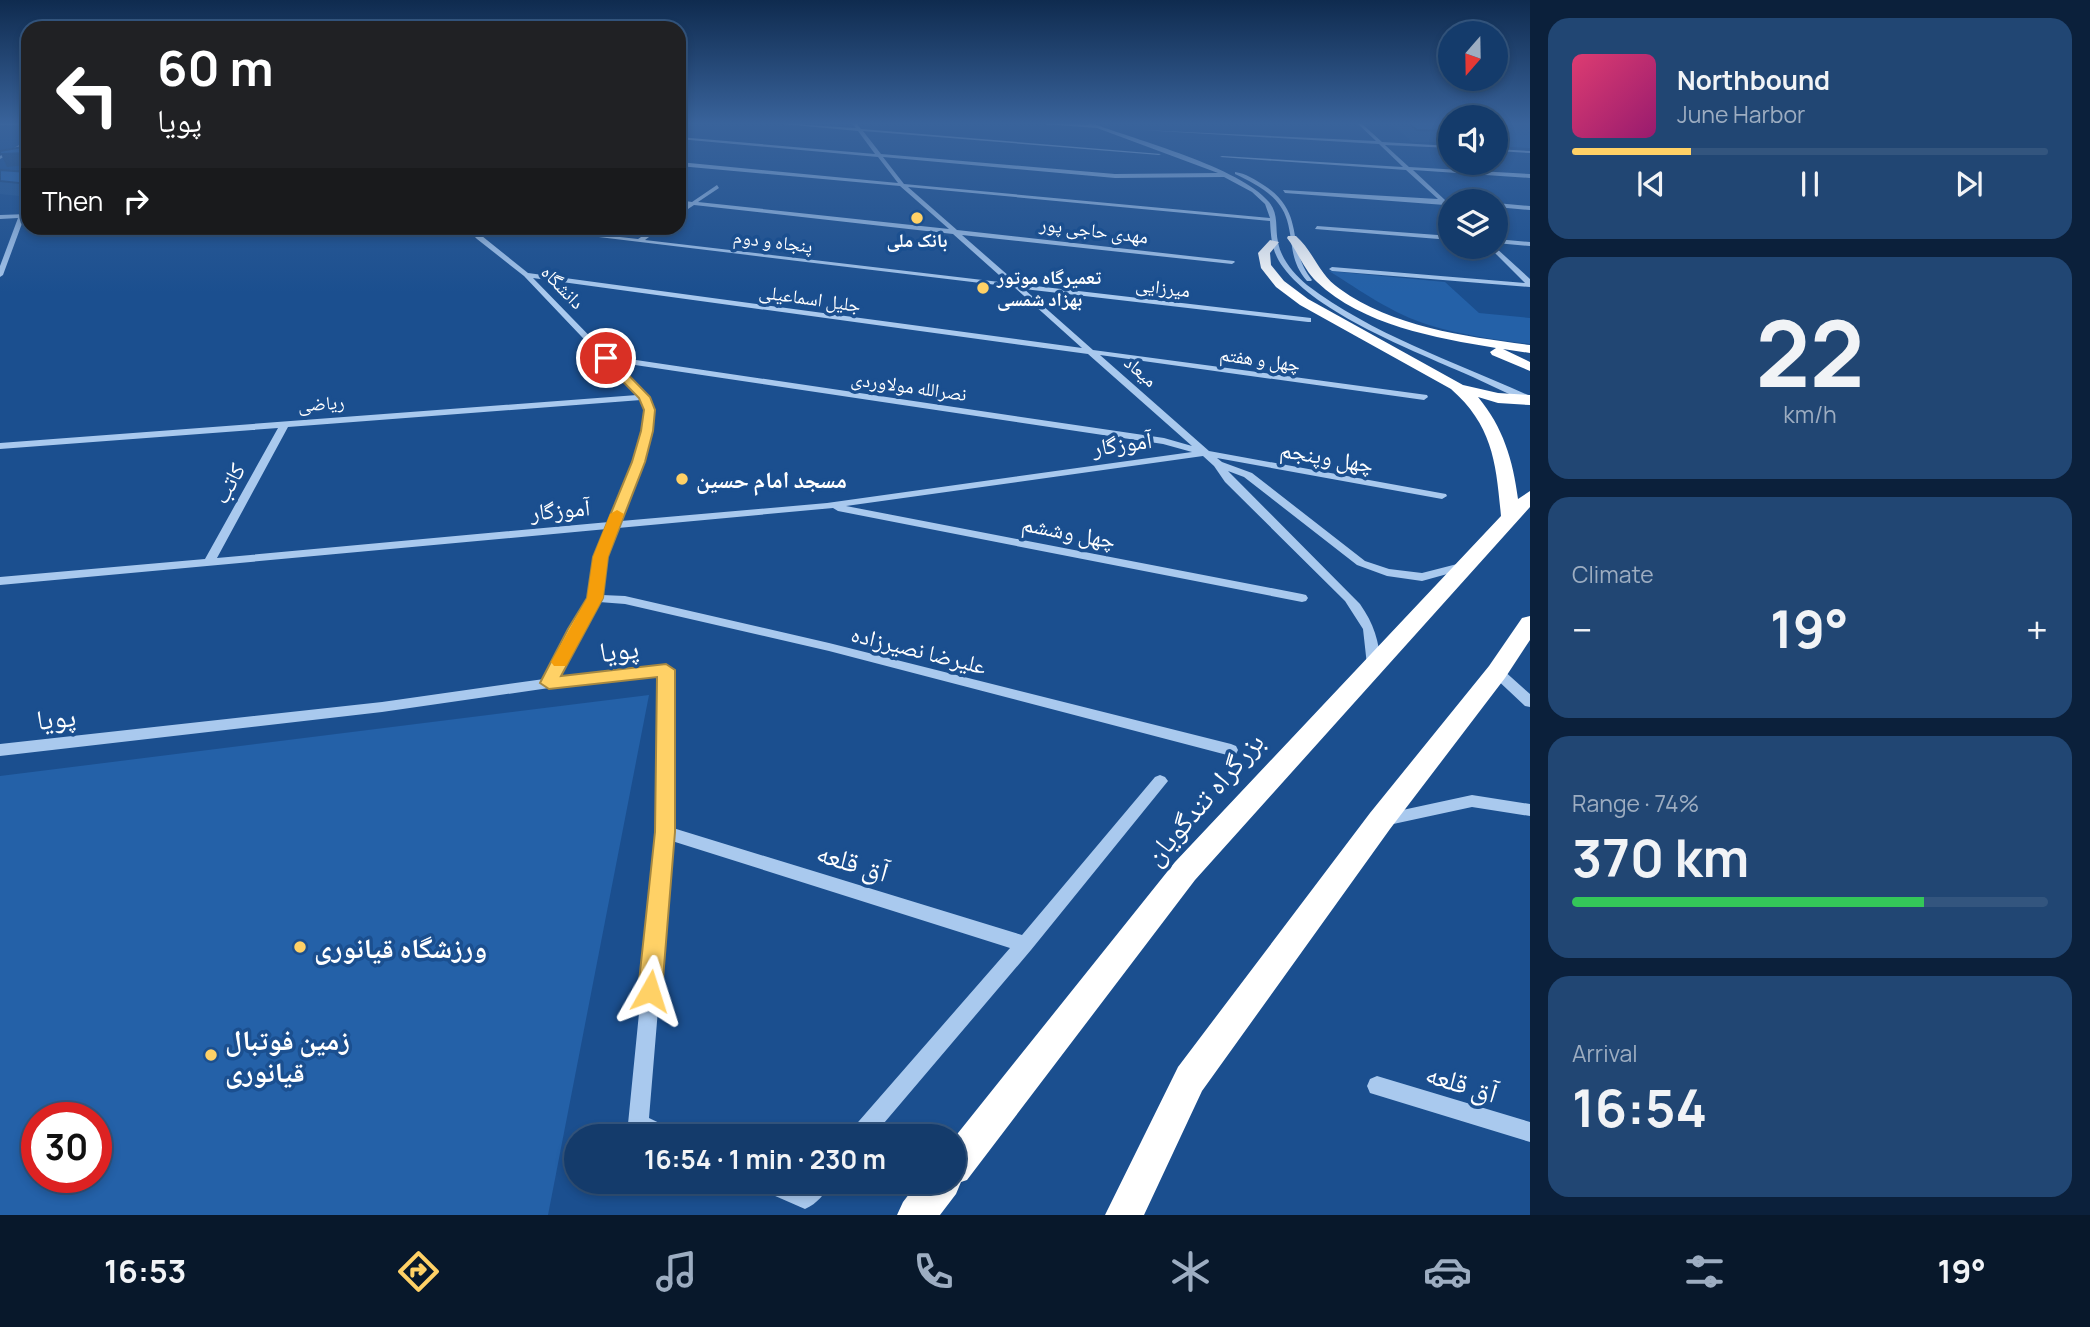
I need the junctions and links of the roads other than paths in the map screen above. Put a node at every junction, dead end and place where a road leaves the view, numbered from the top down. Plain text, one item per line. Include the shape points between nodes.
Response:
1 (838, 180) edge
2 (897, 180) edge
3 (1232, 180) edge
4 (1250, 180) edge
5 (1421, 180) edge
6 (902, 186) junction
7 (717, 187) dead end
8 (1285, 191) dead end
9 (1438, 194) edge
10 (1438, 201) edge
11 (686, 202) edge
12 (693, 203) junction
13 (1508, 206) edge
14 (686, 208) edge
15 (1530, 208) edge
16 (21, 216) edge
17 (0, 217) edge
18 (1274, 220) junction
19 (21, 225) edge
20 (1317, 228) dead end
21 (952, 230) junction
22 (476, 235) edge
23 (587, 235) edge
24 (648, 235) edge
25 (1438, 237) edge
26 (1292, 238) junction
27 (639, 241) junction
28 (1274, 242) junction
29 (1508, 243) edge
30 (1530, 244) edge
31 (1504, 259) edge
32 (1232, 262) dead end
33 (1332, 269) dead end
34 (0, 275) edge
35 (526, 275) junction
36 (1307, 284) junction
37 (1530, 284) edge
38 (1015, 285) junction
39 (1308, 320) dead end
40 (1459, 338) junction
41 (1530, 349) edge
42 (1091, 352) junction
43 (606, 358) junction
44 (1530, 367) edge
45 (1456, 386) junction
46 (1530, 393) edge
47 (644, 397) junction
48 (1424, 397) dead end
49 (1530, 400) edge
50 (285, 423) junction
51 (0, 446) edge
52 (1206, 453) junction
53 (1218, 464) junction
54 (1442, 496) dead end
55 (1530, 496) edge
56 (827, 506) junction
57 (1510, 516) junction
58 (612, 525) junction
59 (209, 562) junction
60 (1466, 566) junction
61 (0, 581) edge
62 (1302, 597) dead end
63 (595, 598) junction
64 (1530, 623) edge
65 (1374, 665) junction
66 (1497, 672) junction
67 (549, 683) junction
68 (1530, 702) edge
69 (0, 750) edge
70 (1231, 750) dead end
71 (1160, 781) dead end
72 (1530, 810) edge
73 (1380, 821) junction
74 (665, 832) junction
75 (1025, 944) junction
76 (1377, 1086) dead end
77 (638, 1124) edge
78 (869, 1124) edge
79 (1530, 1132) edge
80 (966, 1152) edge
81 (933, 1194) edge
82 (916, 1215) edge
83 (1124, 1215) edge

1 - 6 street
2 - 6 street, میعاد
3 - 18 street via 1269,205
4 - 26 street via 1287,209
5 - 9 street
6 - 18 street
6 - 21 street, میعاد
7 - 12 street
8 - 10 street
11 - 12 street, مهدی حاجی پور
12 - 14 street
12 - 21 street, مهدی حاجی پور
13 - 15 street
16 - 17 street
18 - 28 street
19 - 34 street
20 - 25 street
21 - 32 street, مهدی حاجی پور
21 - 38 street, میعاد
22 - 35 street, دانشگاه
23 - 27 street, پنجاه و دوم
24 - 27 street
26 - 36 street
26 - 40 highway via 1305,249 1319,278 1342,294 1370,310
27 - 38 street, پنجاه و دوم
28 - 36 street via 1280,257
28 - 45 highway via 1264,253 1265,266 1280,284 1304,302
29 - 30 street
31 - 37 street
33 - 37 street
35 - 42 street, جلیل اسماعیلی
35 - 43 street, دانشگاه
36 - 46 street via 1389,329
36 - 49 street via 1378,330
38 - 39 street, میرزایی
38 - 42 street, میعاد
40 - 41 highway
40 - 44 highway
42 - 48 street, چهل و هفتم
42 - 52 street, میعاد
43 - 47 street, دانشگاه
43 - 52 street, نصرالله مولاوردی via 1164,441
45 - 49 highway via 1498,398
45 - 57 highway via 1474,400 1500,448
47 - 50 street, ریاضی
47 - 58 street via 649,410 647,431
50 - 51 street, ریاضی
50 - 59 street, کاتب
52 - 53 street, میعاد
52 - 54 street, چهل وپنجم
52 - 56 street, آموزگار
53 - 60 street via 1248,475 1361,563 1422,577
53 - 65 street, میعاد via 1365,618 1373,634
55 - 57 highway, بزرگراه تندگویان
56 - 58 street, آموزگار
56 - 62 street, چهل وششم
57 - 60 highway, بزرگراه تندگویان
58 - 59 street, آموزگار
58 - 63 street
59 - 61 street, آموزگار
60 - 65 highway, بزرگراه تندگویان
63 - 67 street
63 - 70 street, علیرضا نصیرزاده via 625,600 829,647
64 - 66 highway
65 - 80 highway, بزرگراه تندگویان via 1185,872
66 - 68 street
66 - 73 highway
67 - 69 street, پویا via 382,708
67 - 74 street, پویا via 666,670
71 - 75 street
72 - 73 street via 1472,801
73 - 83 highway via 1191,1079
74 - 75 street, آق قلعه
74 - 77 street, پویا
75 - 78 street
76 - 79 street, آق قلعه
81 - 82 highway

